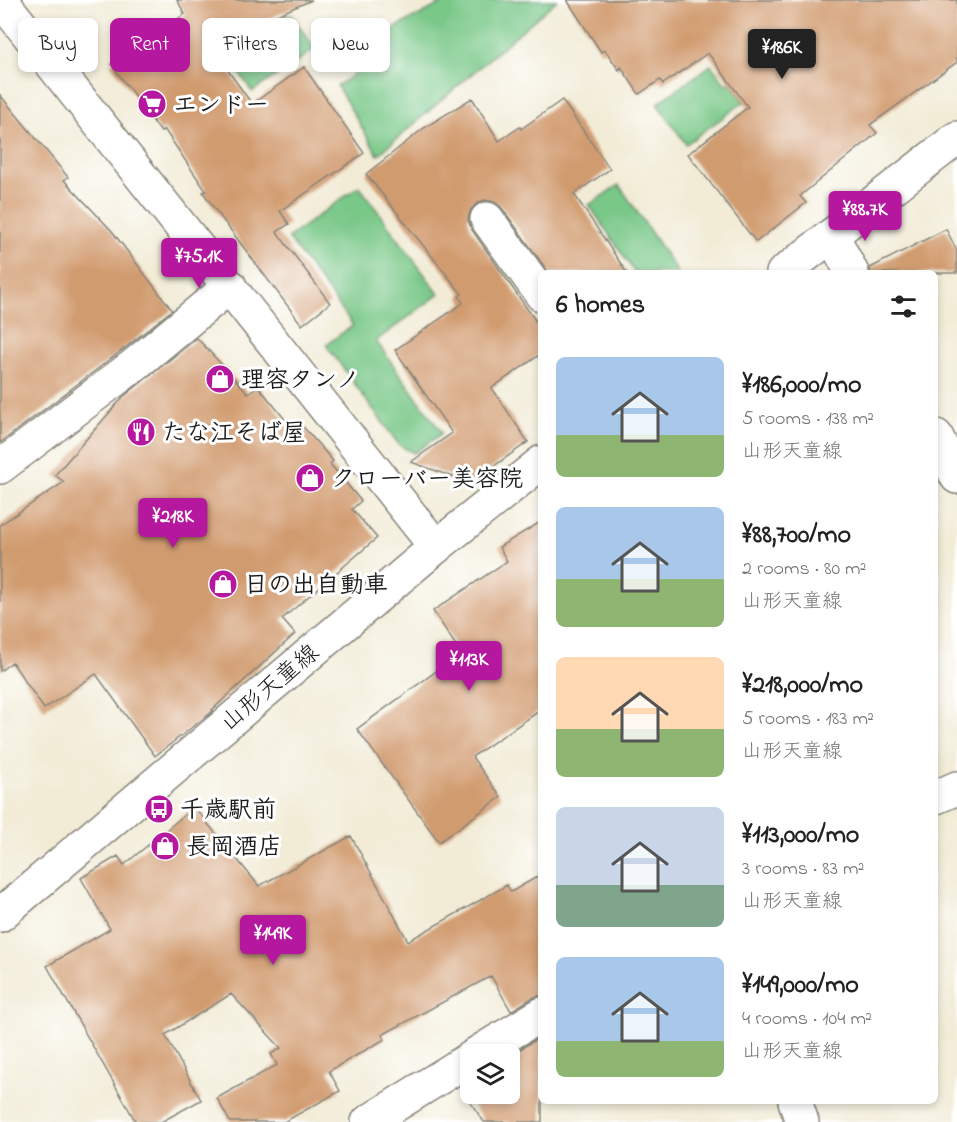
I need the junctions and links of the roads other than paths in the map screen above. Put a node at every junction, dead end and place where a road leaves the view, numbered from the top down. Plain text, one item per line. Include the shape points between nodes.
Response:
1 (1, 0) edge
2 (957, 138) edge
3 (487, 219) dead end
4 (832, 235) junction
5 (787, 270) edge
6 (850, 270) edge
7 (230, 286) junction
8 (538, 289) edge
9 (938, 440) edge
10 (538, 465) edge
11 (0, 467) edge
12 (957, 477) edge
13 (436, 547) junction
14 (957, 788) edge
15 (938, 796) edge
16 (0, 915) edge
17 (538, 1016) edge
18 (492, 1044) edge
19 (460, 1065) edge
20 (796, 1104) edge
21 (368, 1122) edge
22 (802, 1122) edge

1 - 7 street
2 - 4 street
3 - 8 street
4 - 5 street
4 - 6 street
7 - 11 street
7 - 13 street
9 - 12 street
10 - 13 street, 山形天童線
13 - 16 street, 山形天童線
14 - 15 street
17 - 18 street
19 - 21 street
20 - 22 street

